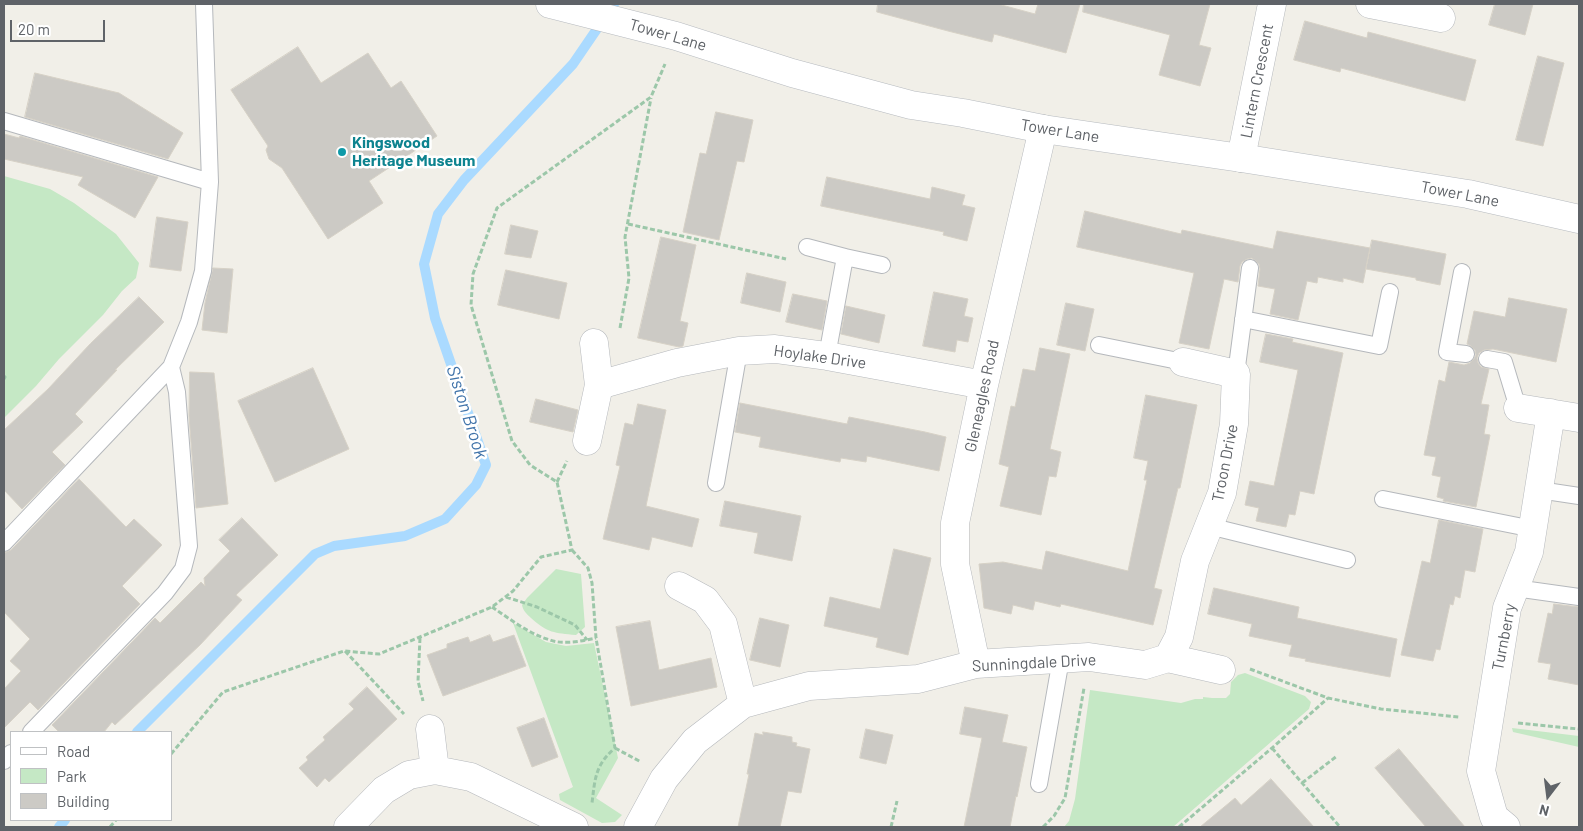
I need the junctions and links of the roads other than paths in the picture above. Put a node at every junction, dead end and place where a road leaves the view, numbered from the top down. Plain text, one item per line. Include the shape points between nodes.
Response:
1 (204, 4) edge
2 (1272, 4) edge
3 (1370, 4) edge
4 (559, 6) edge
5 (1441, 18) dead end
6 (4, 121) edge
7 (1043, 129) junction
8 (1241, 158) junction
9 (210, 182) junction
10 (1579, 219) edge
11 (807, 247) dead end
12 (845, 257) junction
13 (882, 265) dead end
14 (1250, 268) dead end
15 (1462, 272) dead end
16 (1390, 292) dead end
17 (1243, 319) junction
18 (607, 338) road end
19 (1098, 345) dead end
20 (739, 351) junction
21 (1466, 354) dead end
22 (827, 356) junction
23 (1488, 359) dead end
24 (1183, 362) joint
25 (171, 367) junction
26 (1236, 374) junction
27 (599, 385) junction
28 (984, 385) junction
29 (1518, 408) joint
30 (1551, 413) junction
31 (1579, 418) edge
32 (587, 441) dead end
33 (716, 484) dead end
34 (1539, 490) junction
35 (1579, 496) edge
36 (1383, 499) dead end
37 (1209, 526) junction
38 (1533, 529) junction
39 (4, 543) edge
40 (1347, 560) dead end
41 (679, 586) dead end
42 (1514, 588) junction
43 (1579, 598) edge
44 (1168, 658) junction
45 (1061, 659) junction
46 (976, 664) junction
47 (1221, 670) road end
48 (742, 704) junction
49 (32, 731) edge
50 (1039, 784) dead end
51 (583, 818) edge
52 (1494, 824) edge
53 (348, 827) edge
54 (638, 827) edge

1 - 9 lane
2 - 8 street, Lintern Crescent
3 - 5 street
4 - 7 street, Tower Lane via 676,36 792,73 911,105
6 - 9 lane
7 - 8 street, Tower Lane
7 - 28 street, Gleneagles Road
8 - 10 street, Tower Lane via 1468,194
9 - 25 lane via 203,271 189,322
11 - 12 lane
12 - 13 lane
12 - 22 lane
14 - 17 lane
15 - 21 lane via 1447,352
16 - 17 lane via 1379,346
17 - 26 lane
18 - 27 street
19 - 24 lane
20 - 22 street, Hoylake Drive via 776,349
20 - 27 street, Hoylake Drive via 677,363
20 - 33 lane
22 - 28 street, Hoylake Drive
23 - 29 lane via 1504,362
24 - 26 street
25 - 39 lane
25 - 49 lane via 177,392 189,546 183,569 165,594
26 - 37 street, Troon Drive via 1234,424 1222,493
27 - 32 street
28 - 46 street, Gleneagles Road via 955,523 954,564
29 - 30 street
30 - 31 street
30 - 34 street, Turnberry
34 - 35 lane
34 - 38 street, Turnberry
36 - 38 lane
37 - 40 lane
37 - 44 street, Troon Drive via 1195,561 1179,637
38 - 42 street, Turnberry via 1529,552
41 - 48 street via 705,600 723,624
42 - 43 lane
42 - 52 street, Turnberry via 1507,608 1481,771
44 - 45 street, Sunningdale Drive via 1145,665 1089,657
44 - 47 street, Sunningdale Drive
45 - 46 street, Sunningdale Drive
45 - 50 lane
46 - 48 street, Sunningdale Drive via 918,679 809,686
48 - 54 street, Sunningdale Drive via 695,741 664,779
51 - 53 street via 471,776 432,747 409,775 384,790

